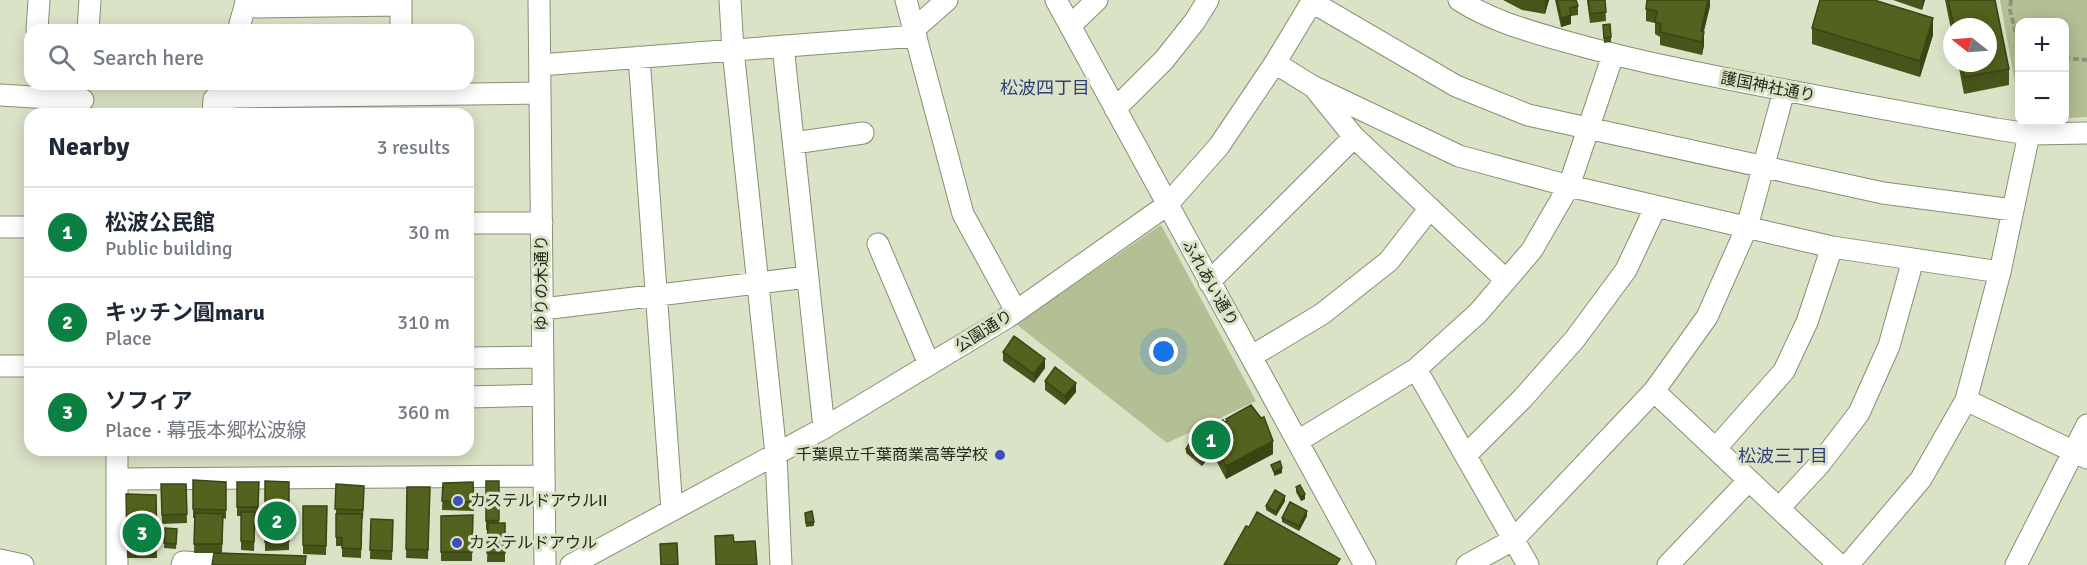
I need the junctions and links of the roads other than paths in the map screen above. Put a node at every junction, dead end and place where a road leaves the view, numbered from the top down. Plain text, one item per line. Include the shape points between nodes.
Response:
1 (39, 0) edge
2 (90, 0) edge
3 (539, 0) edge
4 (730, 0) edge
5 (906, 0) edge
6 (947, 0) edge
7 (1056, 0) edge
8 (1097, 0) edge
9 (1208, 0) edge
10 (1459, 0) edge
11 (1312, 1) edge
12 (401, 3) edge
13 (246, 4) edge
14 (37, 24) edge
15 (88, 24) edge
16 (240, 24) edge
17 (401, 24) edge
18 (1070, 26) junction
19 (915, 33) junction
20 (783, 46) junction
21 (733, 50) junction
22 (1613, 55) junction
23 (639, 57) junction
24 (1275, 63) junction
25 (540, 65) junction
26 (1312, 86) junction
27 (33, 90) edge
28 (236, 91) edge
29 (1784, 91) junction
30 (540, 93) junction
31 (0, 95) edge
32 (402, 98) edge
33 (83, 99) edge
34 (213, 108) edge
35 (1115, 109) junction
36 (1590, 128) junction
37 (863, 133) dead end
38 (2087, 133) edge
39 (2029, 134) junction
40 (1354, 137) junction
41 (794, 143) junction
42 (1763, 166) junction
43 (1569, 186) junction
44 (1167, 205) junction
45 (1656, 206) junction
46 (1430, 208) junction
47 (2013, 210) junction
48 (474, 223) edge
49 (542, 223) junction
50 (0, 227) edge
51 (24, 227) edge
52 (1746, 227) junction
53 (878, 244) dead end
54 (1832, 247) junction
55 (1913, 260) junction
56 (2000, 272) junction
57 (807, 278) junction
58 (1506, 280) junction
59 (1209, 282) junction
60 (757, 283) junction
61 (657, 295) junction
62 (543, 309) junction
63 (1016, 311) junction
64 (1252, 356) junction
65 (542, 357) junction
66 (474, 358) edge
67 (930, 364) junction
68 (0, 366) edge
69 (24, 366) edge
70 (1416, 369) junction
71 (1654, 391) junction
72 (543, 395) junction
73 (474, 397) edge
74 (1966, 400) junction
75 (2087, 425) edge
76 (824, 428) junction
77 (1298, 441) junction
78 (1716, 448) junction
79 (776, 454) junction
80 (1466, 455) junction
81 (2081, 455) edge
82 (117, 456) edge
83 (544, 476) junction
84 (117, 479) junction
85 (1749, 480) junction
86 (1779, 508) junction
87 (672, 510) junction
88 (1513, 540) junction
89 (0, 560) edge
90 (23, 565) edge
91 (117, 565) edge
92 (182, 565) edge
93 (241, 565) edge
94 (545, 565) edge
95 (571, 565) edge
96 (781, 565) edge
97 (1365, 565) edge
98 (1467, 565) edge
99 (1527, 565) edge
100 (1668, 565) edge
101 (1839, 565) edge
102 (1848, 565) edge
103 (2016, 565) edge

1 - 14 street
2 - 15 street
3 - 25 street, ゆりの木通り
4 - 21 street
5 - 19 street
6 - 19 street
7 - 18 street, ふれあい通り
8 - 18 street
9 - 35 street via 1164,60
10 - 22 street, 護国神社通り via 1518,28
11 - 24 street, 公園通り
11 - 36 street via 1456,86 1528,115
12 - 13 street
12 - 17 street
13 - 16 street
18 - 35 street, ふれあい通り
19 - 20 street
19 - 63 street via 963,214
20 - 21 street
20 - 41 street
21 - 23 street
21 - 60 street
22 - 29 street, 護国神社通り
22 - 36 street
23 - 25 street
23 - 61 street
24 - 26 street
24 - 44 street, 公園通り via 1219,146
25 - 30 street, ゆりの木通り
26 - 40 street
26 - 43 street via 1460,156
27 - 31 street
27 - 33 street
28 - 32 street
28 - 34 street via 214,99
29 - 39 street, 護国神社通り
29 - 42 street
30 - 32 street
30 - 49 street, ゆりの木通り
35 - 44 street, ふれあい通り
36 - 42 street
36 - 43 street
37 - 41 street
38 - 39 street, 護国神社通り
39 - 47 street
40 - 46 street
40 - 59 street
41 - 57 street
42 - 47 street via 1883,193
42 - 52 street
43 - 45 street
43 - 58 street via 1532,250
44 - 59 street, ふれあい通り
44 - 63 street, 公園通り
45 - 52 street
45 - 80 street via 1626,270 1575,339
46 - 58 street
46 - 64 street via 1389,261 1322,315
47 - 56 street
48 - 49 street
49 - 62 street, ゆりの木通り
50 - 51 street
52 - 54 street
52 - 71 street via 1707,316
53 - 67 street
54 - 55 street
54 - 78 street via 1807,322 1784,371
55 - 56 street
55 - 86 street via 1888,346 1859,413
56 - 74 street
57 - 60 street
57 - 76 street
58 - 70 street via 1479,313
59 - 64 street, ふれあい通り
60 - 61 street
60 - 79 street
61 - 62 street
61 - 87 street
62 - 65 street, ゆりの木通り
63 - 67 street, 公園通り
64 - 77 street, ふれあい通り
65 - 66 street
65 - 72 street, ゆりの木通り
67 - 76 street, 公園通り
68 - 69 street
70 - 77 street
70 - 80 street
71 - 78 street
71 - 88 street
72 - 73 street
72 - 83 street, ゆりの木通り
74 - 81 street
74 - 102 street via 1921,479
75 - 81 street
76 - 79 street, 公園通り
77 - 97 street, ふれあい通り
78 - 85 street
79 - 87 street, 公園通り
79 - 96 street
80 - 88 street
81 - 103 street
82 - 84 street
83 - 84 street
83 - 94 street, ゆりの木通り
84 - 91 street
85 - 86 street
85 - 100 street
86 - 101 street
87 - 95 street, 公園通り
88 - 98 street
88 - 99 street
89 - 90 street
92 - 93 street

